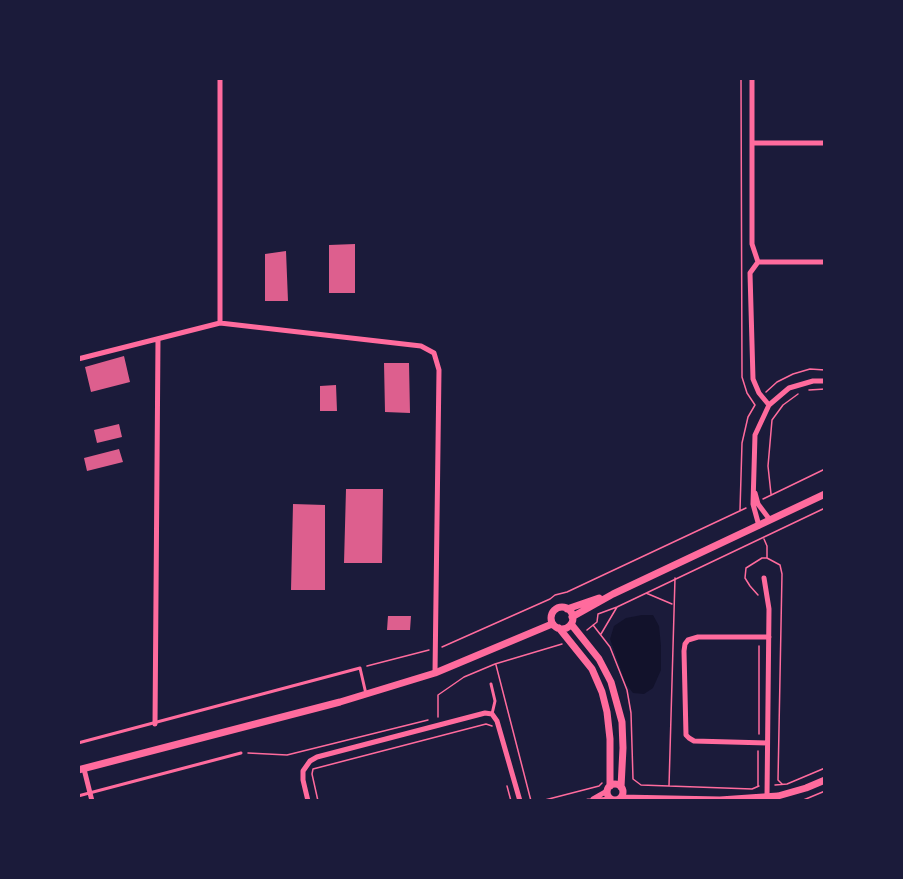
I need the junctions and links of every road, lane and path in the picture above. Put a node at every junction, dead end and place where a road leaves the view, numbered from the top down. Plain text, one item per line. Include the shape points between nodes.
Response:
1 (220, 78) edge
2 (741, 78) edge
3 (752, 78) edge
4 (752, 143) junction
5 (825, 143) edge
6 (758, 262) junction
7 (825, 262) edge
8 (220, 323) junction
9 (158, 339) junction
10 (78, 359) edge
11 (825, 381) edge
12 (825, 389) edge
13 (769, 405) junction
14 (825, 469) edge
15 (825, 494) edge
16 (771, 495) junction
17 (755, 503) junction
18 (825, 508) edge
19 (740, 511) junction
20 (770, 520) junction
21 (759, 526) junction
22 (763, 538) junction
23 (767, 558) dead end
24 (675, 578) junction
25 (764, 578) dead end
26 (646, 592) junction
27 (613, 594) junction
28 (674, 605) junction
29 (617, 607) junction
30 (567, 609) junction
31 (572, 621) junction
32 (554, 623) junction
33 (601, 634) dead end
34 (580, 636) junction
35 (769, 637) junction
36 (571, 641) junction
37 (435, 650) junction
38 (495, 664) junction
39 (360, 668) junction
40 (435, 673) junction
41 (491, 684) dead end
42 (366, 694) junction
43 (492, 714) junction
44 (438, 717) dead end
45 (426, 720) dead end
46 (155, 724) junction
47 (493, 726) dead end
48 (78, 743) edge
49 (767, 743) junction
50 (241, 753) joint
51 (825, 768) edge
52 (81, 769) edge
53 (506, 780) dead end
54 (825, 780) edge
55 (767, 786) junction
56 (622, 788) junction
57 (608, 789) junction
58 (825, 790) edge
59 (90, 794) junction
60 (78, 796) edge
61 (767, 796) junction
62 (621, 798) junction
63 (645, 798) junction
64 (662, 800) edge
65 (92, 801) edge
66 (308, 801) edge
67 (318, 801) edge
68 (511, 801) edge
69 (520, 801) edge
70 (531, 801) edge
71 (541, 801) edge
72 (589, 801) edge
73 (801, 801) edge

1 - 8 street
2 - 19 path via 742,377 755,405 742,443
3 - 4 street
4 - 5 street
4 - 6 street via 752,244
6 - 7 street
6 - 13 street via 750,273 753,379
8 - 9 street
8 - 37 street via 421,345 434,353 439,370
9 - 10 street
9 - 46 street
11 - 13 street via 789,388
12 - 16 path via 794,396 772,420 768,466
13 - 17 street via 755,435
14 - 16 path
15 - 20 street
16 - 17 path
17 - 19 path
17 - 20 street
17 - 21 street
18 - 22 path
19 - 37 path
20 - 21 street
21 - 27 street
22 - 23 path
22 - 24 path
24 - 26 path
24 - 28 path
25 - 35 street
26 - 28 path
26 - 29 path
27 - 30 street
27 - 31 street
28 - 55 path via 669,786
29 - 33 path
29 - 34 path via 598,614 597,622
30 - 31 street
30 - 32 street via 556,609
31 - 32 street via 565,628
31 - 34 street
32 - 36 street
32 - 40 street
34 - 56 street via 599,659 617,700 622,722
35 - 49 street
35 - 49 street via 692,638 684,651 686,735 694,741
36 - 38 path
36 - 57 street via 592,669 607,712
37 - 39 path
37 - 40 street
38 - 44 path via 464,677 438,695
38 - 70 path
39 - 42 lane
39 - 46 lane
40 - 42 street
41 - 43 lane via 495,701
42 - 52 street
43 - 66 street via 317,757 303,771
43 - 69 street
45 - 50 path via 287,755
46 - 48 lane
47 - 67 path via 486,724 313,769
49 - 55 street
50 - 59 lane
51 - 55 path via 788,784
52 - 59 street
53 - 68 path
54 - 61 street via 791,794
55 - 61 street
56 - 57 street via 616,784
56 - 62 street
56 - 63 street
57 - 62 street via 616,801
57 - 71 path via 599,786
57 - 72 street
58 - 73 path
59 - 60 lane
59 - 65 street
61 - 64 street
62 - 63 street
63 - 64 street

